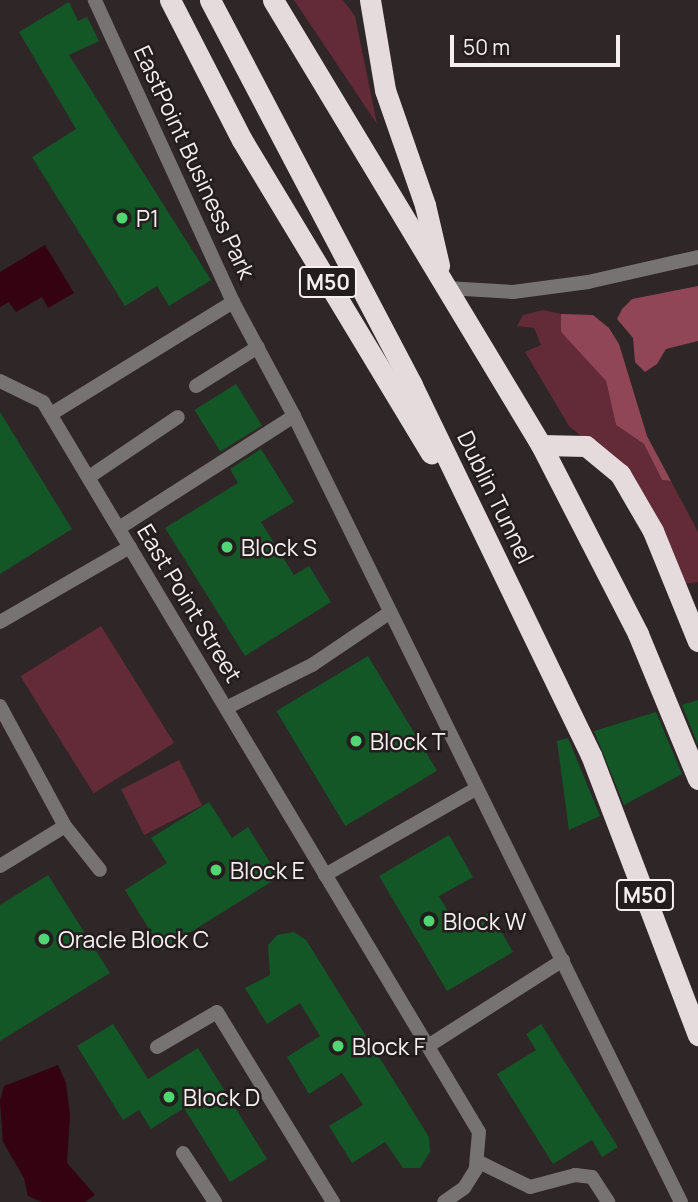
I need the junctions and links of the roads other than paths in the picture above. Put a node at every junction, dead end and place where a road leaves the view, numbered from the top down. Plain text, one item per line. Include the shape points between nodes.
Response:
1 (95, 0) edge
2 (170, 0) edge
3 (210, 0) edge
4 (273, 0) edge
5 (370, 0) edge
6 (698, 257) edge
7 (444, 281) junction
8 (233, 302) junction
9 (258, 347) junction
10 (0, 382) edge
11 (197, 386) dead end
12 (51, 414) junction
13 (294, 416) junction
14 (178, 417) dead end
15 (541, 444) junction
16 (89, 477) junction
17 (119, 528) junction
18 (130, 547) junction
19 (496, 559) junction
20 (389, 613) junction
21 (0, 622) edge
22 (698, 641) edge
23 (0, 706) edge
24 (226, 708) junction
25 (698, 779) edge
26 (476, 789) junction
27 (65, 826) junction
28 (0, 866) edge
29 (100, 870) dead end
30 (324, 872) junction
31 (564, 960) junction
32 (698, 1035) edge
33 (157, 1046) dead end
34 (428, 1046) junction
35 (183, 1153) dead end
36 (479, 1162) junction
37 (455, 1200) edge
38 (215, 1202) edge
39 (333, 1202) edge
40 (608, 1202) edge
41 (681, 1202) edge

1 - 8 lane, EastPoint Business Park
2 - 19 highway, M50 via 242,141
3 - 19 highway, Dublin Tunnel / M50 via 412,385
4 - 7 highway
5 - 7 highway via 385,90
6 - 7 lane via 588,282 513,292
7 - 15 highway
8 - 9 lane
8 - 12 lane, EastPoint Business Park
9 - 11 lane
9 - 13 lane
10 - 12 lane, East Point Street via 31,393
12 - 16 lane, East Point Street
13 - 17 lane
13 - 20 lane
14 - 16 lane
15 - 22 highway via 586,446 620,474 653,531
15 - 25 highway via 638,634
16 - 17 lane, East Point Street
17 - 18 lane, East Point Street
18 - 21 lane
18 - 24 lane, East Point Street
19 - 32 highway, Dublin Tunnel / M50 via 591,755
20 - 24 lane via 312,665
20 - 26 lane
23 - 27 lane
24 - 30 lane, East Point Street
26 - 30 lane
26 - 31 lane
27 - 28 lane
27 - 29 lane
30 - 34 lane, East Point Street
31 - 34 lane
31 - 41 lane
33 - 39 lane via 217,1012
34 - 36 lane, East Point Street via 479,1132
35 - 38 lane
36 - 37 lane
36 - 40 lane via 530,1187 575,1175 592,1177

